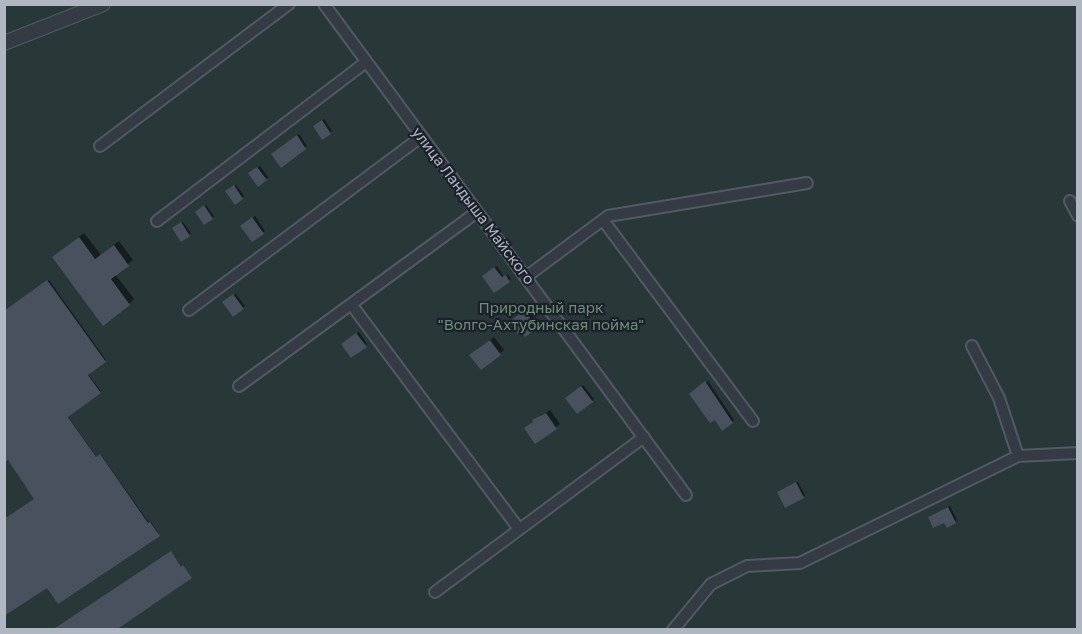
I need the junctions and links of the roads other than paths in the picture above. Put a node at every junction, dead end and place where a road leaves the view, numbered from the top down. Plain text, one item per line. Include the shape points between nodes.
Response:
1 (103, 4) edge
2 (289, 4) edge
3 (324, 4) edge
4 (4, 43) edge
5 (366, 62) junction
6 (421, 137) junction
7 (100, 146) dead end
8 (807, 183) dead end
9 (1070, 201) dead end
10 (477, 212) junction
11 (1077, 216) edge
12 (603, 220) junction
13 (157, 221) dead end
14 (525, 277) junction
15 (351, 304) junction
16 (189, 310) dead end
17 (972, 346) dead end
18 (239, 386) dead end
19 (753, 421) dead end
20 (644, 437) junction
21 (1077, 453) edge
22 (1018, 456) junction
23 (686, 495) dead end
24 (519, 529) junction
25 (435, 592) dead end
26 (673, 630) edge

1 - 4 street
2 - 7 street
3 - 5 street, улица Ландыша Майского
5 - 6 street, улица Ландыша Майского
5 - 13 street
6 - 10 street, улица Ландыша Майского
6 - 16 street
8 - 12 street via 608,216
9 - 11 street
10 - 14 street, улица Ландыша Майского
10 - 15 street
12 - 14 street
12 - 19 street
14 - 20 street, улица Ландыша Майского
15 - 18 street
15 - 24 street
17 - 22 street via 999,398
20 - 23 street, улица Ландыша Майского
20 - 24 street
21 - 22 street
22 - 26 street via 800,563 738,570 711,584
24 - 25 street

